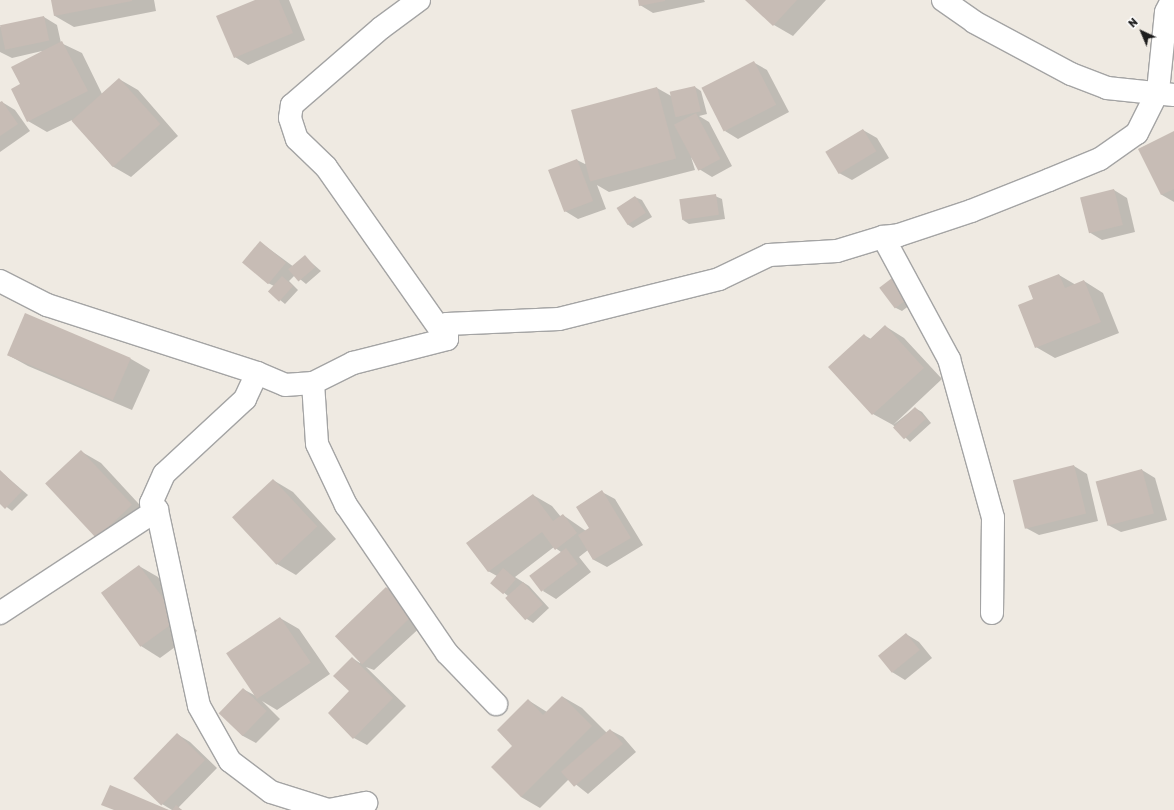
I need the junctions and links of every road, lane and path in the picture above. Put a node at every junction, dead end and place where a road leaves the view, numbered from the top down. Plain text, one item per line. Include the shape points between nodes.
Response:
1 (419, 0) edge
2 (943, 0) edge
3 (1172, 0) edge
4 (1166, 93) edge
5 (883, 238) junction
6 (0, 282) edge
7 (447, 339) junction
8 (257, 374) junction
9 (313, 382) junction
10 (157, 510) junction
11 (0, 613) edge
12 (992, 613) dead end
13 (496, 704) dead end
14 (366, 803) dead end
15 (328, 810) edge

1 - 7 street via 381,28 292,105 290,118 297,138 326,167
2 - 4 street via 974,22 1071,74 1107,88
3 - 4 street via 1166,12
4 - 5 street via 1137,132 1100,159 972,211
5 - 7 street via 837,251 769,255 719,280 559,319 448,324
5 - 12 street via 949,359 993,518
6 - 8 street via 47,304
7 - 9 street via 353,363
8 - 9 street via 284,385
8 - 10 street via 245,399 164,474 151,503
9 - 13 street via 317,444 346,505 448,653
10 - 11 street
10 - 15 street via 199,706 230,761 271,792
14 - 15 street

